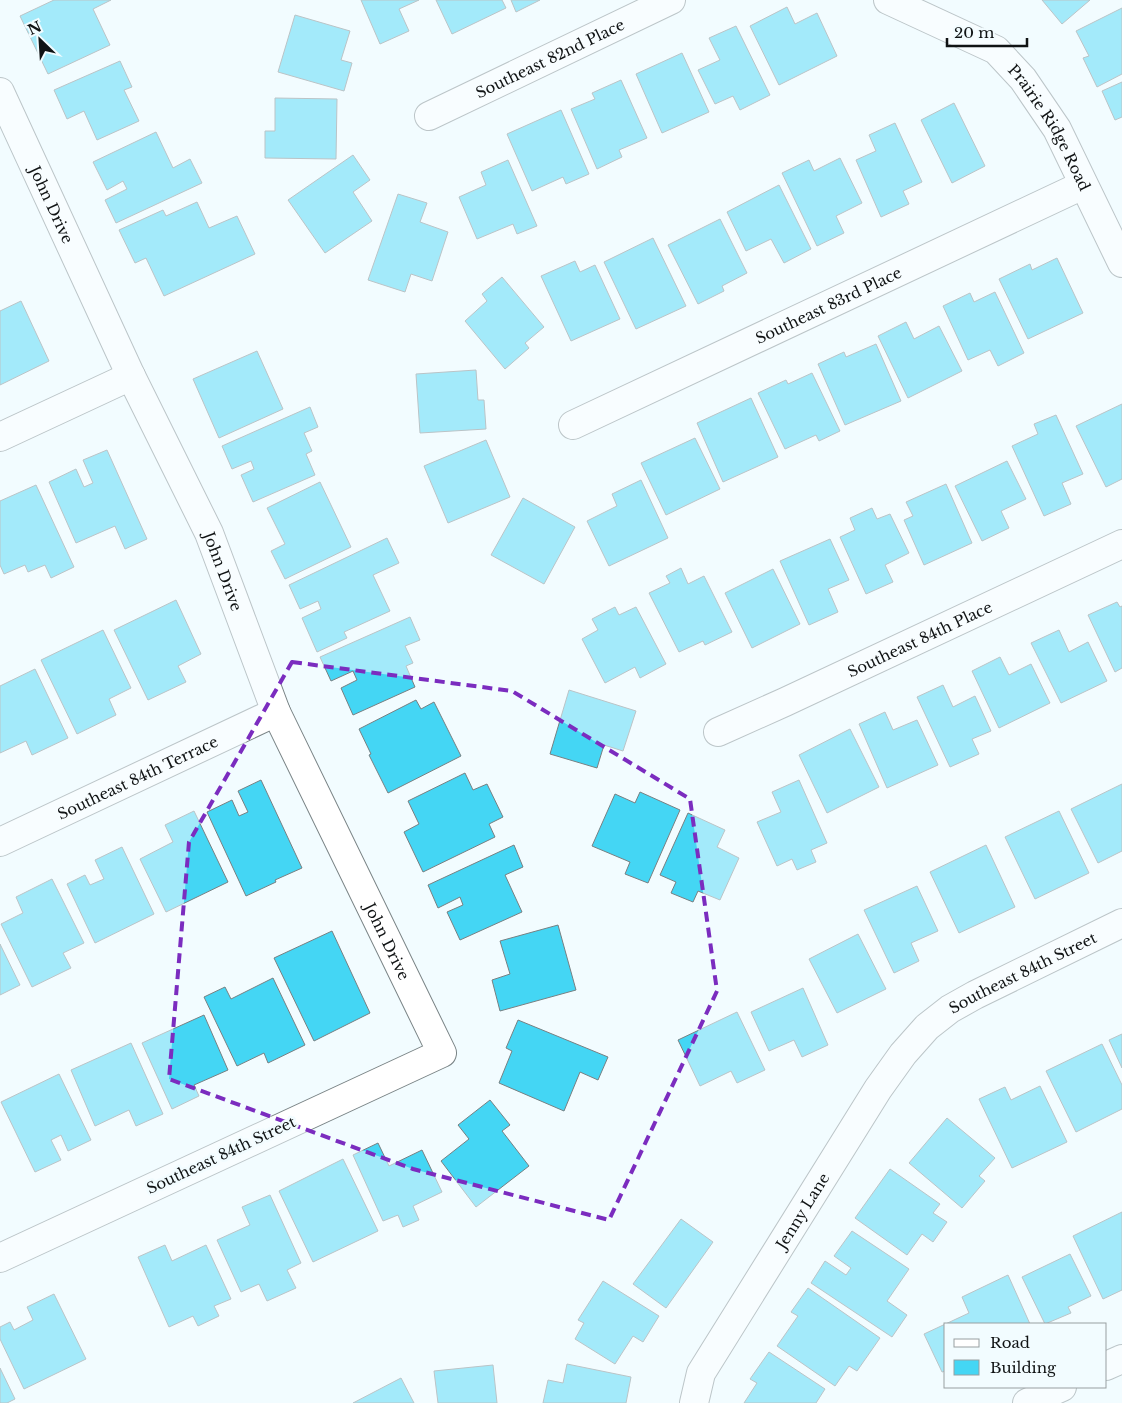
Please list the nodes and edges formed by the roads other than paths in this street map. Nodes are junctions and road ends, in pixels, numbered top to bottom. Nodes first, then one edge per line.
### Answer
1 (671, 0) edge
2 (888, 0) edge
3 (0, 92) edge
4 (429, 116) dead end
5 (1083, 185) junction
6 (1122, 263) edge
7 (131, 376) junction
8 (573, 424) dead end
9 (0, 437) edge
10 (1122, 544) edge
11 (276, 712) junction
12 (718, 732) dead end
13 (0, 842) edge
14 (1122, 923) edge
15 (927, 1026) joint
16 (442, 1053) joint
17 (0, 1258) edge
18 (1122, 1359) edge
19 (1107, 1366) edge
20 (1060, 1388) edge
21 (694, 1403) edge
22 (1027, 1403) edge

1 - 4 street, Southeast 82nd Place
2 - 5 street, Prairie Ridge Road
3 - 7 street, John Drive
5 - 6 street, Prairie Ridge Road
5 - 8 street, Southeast 83rd Place
7 - 9 street
7 - 11 street, John Drive
10 - 12 street, Southeast 84th Place
11 - 13 street, Southeast 84th Terrace
11 - 16 street, John Drive
14 - 15 street, Southeast 84th Street
15 - 21 street, Jenny Lane
16 - 17 street, Southeast 84th Street
18 - 19 street
20 - 22 street

